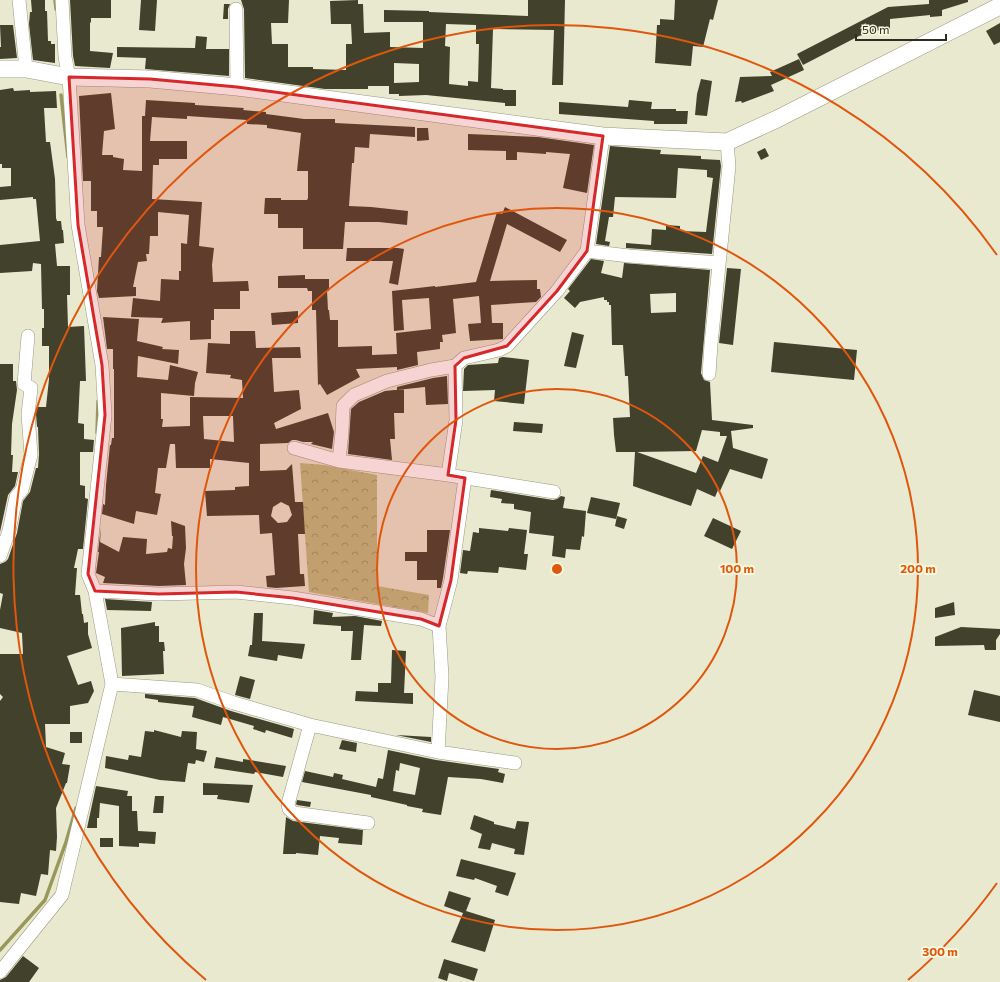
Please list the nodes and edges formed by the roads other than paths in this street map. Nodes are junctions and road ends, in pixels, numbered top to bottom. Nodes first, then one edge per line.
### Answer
1 (19, 0) edge
2 (62, 0) edge
3 (997, 7) edge
4 (236, 9) dead end
5 (0, 69) edge
6 (26, 69) junction
7 (69, 77) junction
8 (237, 87) junction
9 (604, 136) junction
10 (726, 142) junction
11 (587, 251) junction
12 (719, 263) junction
13 (28, 336) dead end
14 (455, 366) junction
15 (710, 374) dead end
16 (294, 448) dead end
17 (338, 461) junction
18 (448, 475) junction
19 (465, 478) junction
20 (554, 492) dead end
21 (0, 556) edge
22 (94, 591) junction
23 (439, 626) junction
24 (112, 684) junction
25 (310, 725) junction
26 (438, 752) junction
27 (515, 763) dead end
28 (368, 823) dead end
29 (0, 972) edge

1 - 6 street
2 - 7 street
3 - 10 main road
4 - 8 street
5 - 6 main road
6 - 7 main road
7 - 8 main road
7 - 22 street
8 - 9 main road
9 - 10 main road
9 - 11 street
10 - 12 street
11 - 12 street
11 - 14 street
12 - 15 street
13 - 21 street
14 - 17 street
14 - 18 street
16 - 17 street
17 - 18 street
18 - 19 street
19 - 20 street
19 - 23 street
22 - 23 street
22 - 24 street
23 - 26 street
24 - 25 street
24 - 29 street
25 - 26 street
25 - 28 street
26 - 27 street

